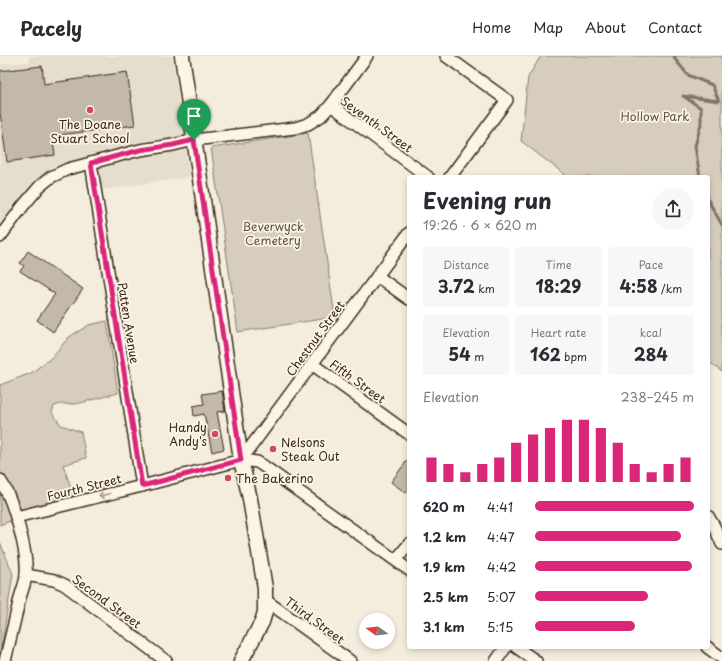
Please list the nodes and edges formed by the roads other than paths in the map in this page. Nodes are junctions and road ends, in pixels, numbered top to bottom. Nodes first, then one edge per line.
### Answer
1 (182, 56) edge
2 (367, 56) edge
3 (446, 56) edge
4 (331, 106) junction
5 (194, 140) junction
6 (91, 163) junction
7 (425, 175) edge
8 (451, 175) edge
9 (407, 236) edge
10 (0, 237) edge
11 (377, 276) junction
12 (407, 298) edge
13 (312, 364) junction
14 (407, 433) edge
15 (241, 460) junction
16 (0, 480) edge
17 (142, 486) junction
18 (16, 517) junction
19 (710, 519) edge
20 (722, 544) edge
21 (407, 546) edge
22 (396, 560) junction
23 (407, 568) edge
24 (26, 575) junction
25 (266, 600) junction
26 (505, 649) edge
27 (519, 649) edge
28 (710, 649) edge
29 (722, 658) edge
30 (5, 661) edge
31 (166, 661) edge
32 (241, 661) edge
33 (350, 661) edge
34 (496, 661) edge
35 (536, 661) edge

1 - 5 street
2 - 4 street
3 - 8 street
4 - 5 street, Seventh Street
4 - 7 street, Seventh Street
5 - 6 street, Seventh Street
5 - 15 street
6 - 10 street, Seventh Street
6 - 17 street, Patten Avenue
9 - 11 street, Chestnut Street
11 - 12 street
11 - 13 street, Chestnut Street
13 - 14 street, Fifth Street
13 - 15 street, Chestnut Street
15 - 17 street, Fourth Street
15 - 22 street, Fourth Street
15 - 25 street
16 - 18 street
17 -> 18 street, Fourth Street
18 - 24 street
19 - 20 street
21 - 22 street
22 - 23 street, Fourth Street
24 - 30 street
24 - 31 street, Second Street
25 - 32 street
25 - 33 street, Third Street
26 - 34 street
27 - 35 street
28 - 29 street

